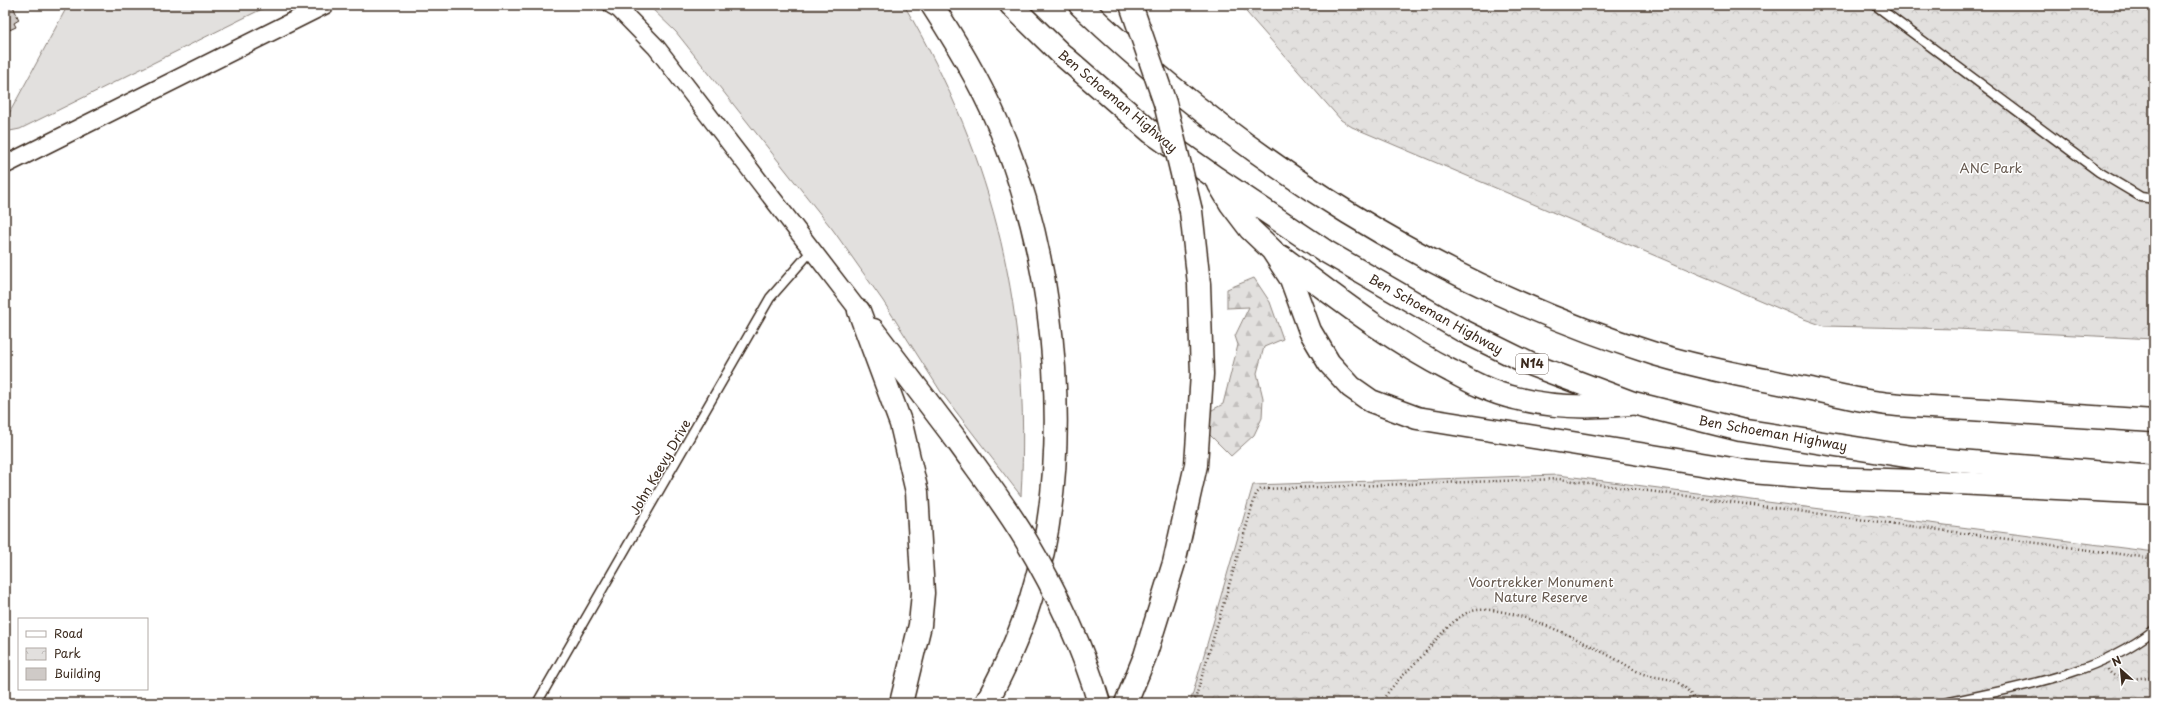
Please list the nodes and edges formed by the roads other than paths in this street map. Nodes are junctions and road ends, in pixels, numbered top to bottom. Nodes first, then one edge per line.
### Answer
1 (325, 5) edge
2 (612, 5) edge
3 (932, 5) edge
4 (1011, 5) edge
5 (1080, 5) edge
6 (1131, 5) edge
7 (1875, 5) edge
8 (5, 165) edge
9 (1216, 178) junction
10 (2154, 199) edge
11 (813, 250) junction
12 (1272, 250) junction
13 (860, 311) junction
14 (1633, 403) junction
15 (2154, 421) edge
16 (2154, 477) edge
17 (2154, 493) edge
18 (2154, 630) edge
19 (536, 703) edge
20 (901, 703) edge
21 (986, 703) edge
22 (1098, 703) edge
23 (1126, 703) edge
24 (1945, 703) edge

1 - 8 street
2 - 11 street
3 - 21 main road
4 - 9 main road, Ben Schoeman Highway / N14
5 - 15 main road
6 - 23 main road, bridge
7 - 10 lane
9 - 12 main road
9 - 14 main road, Ben Schoeman Highway / N14
11 - 13 street
11 - 19 lane, John Keevy Drive
12 - 14 main road
12 - 17 main road
13 - 20 main road
13 - 22 main road, bridge
14 - 16 main road, Ben Schoeman Highway / N14
18 - 24 lane

